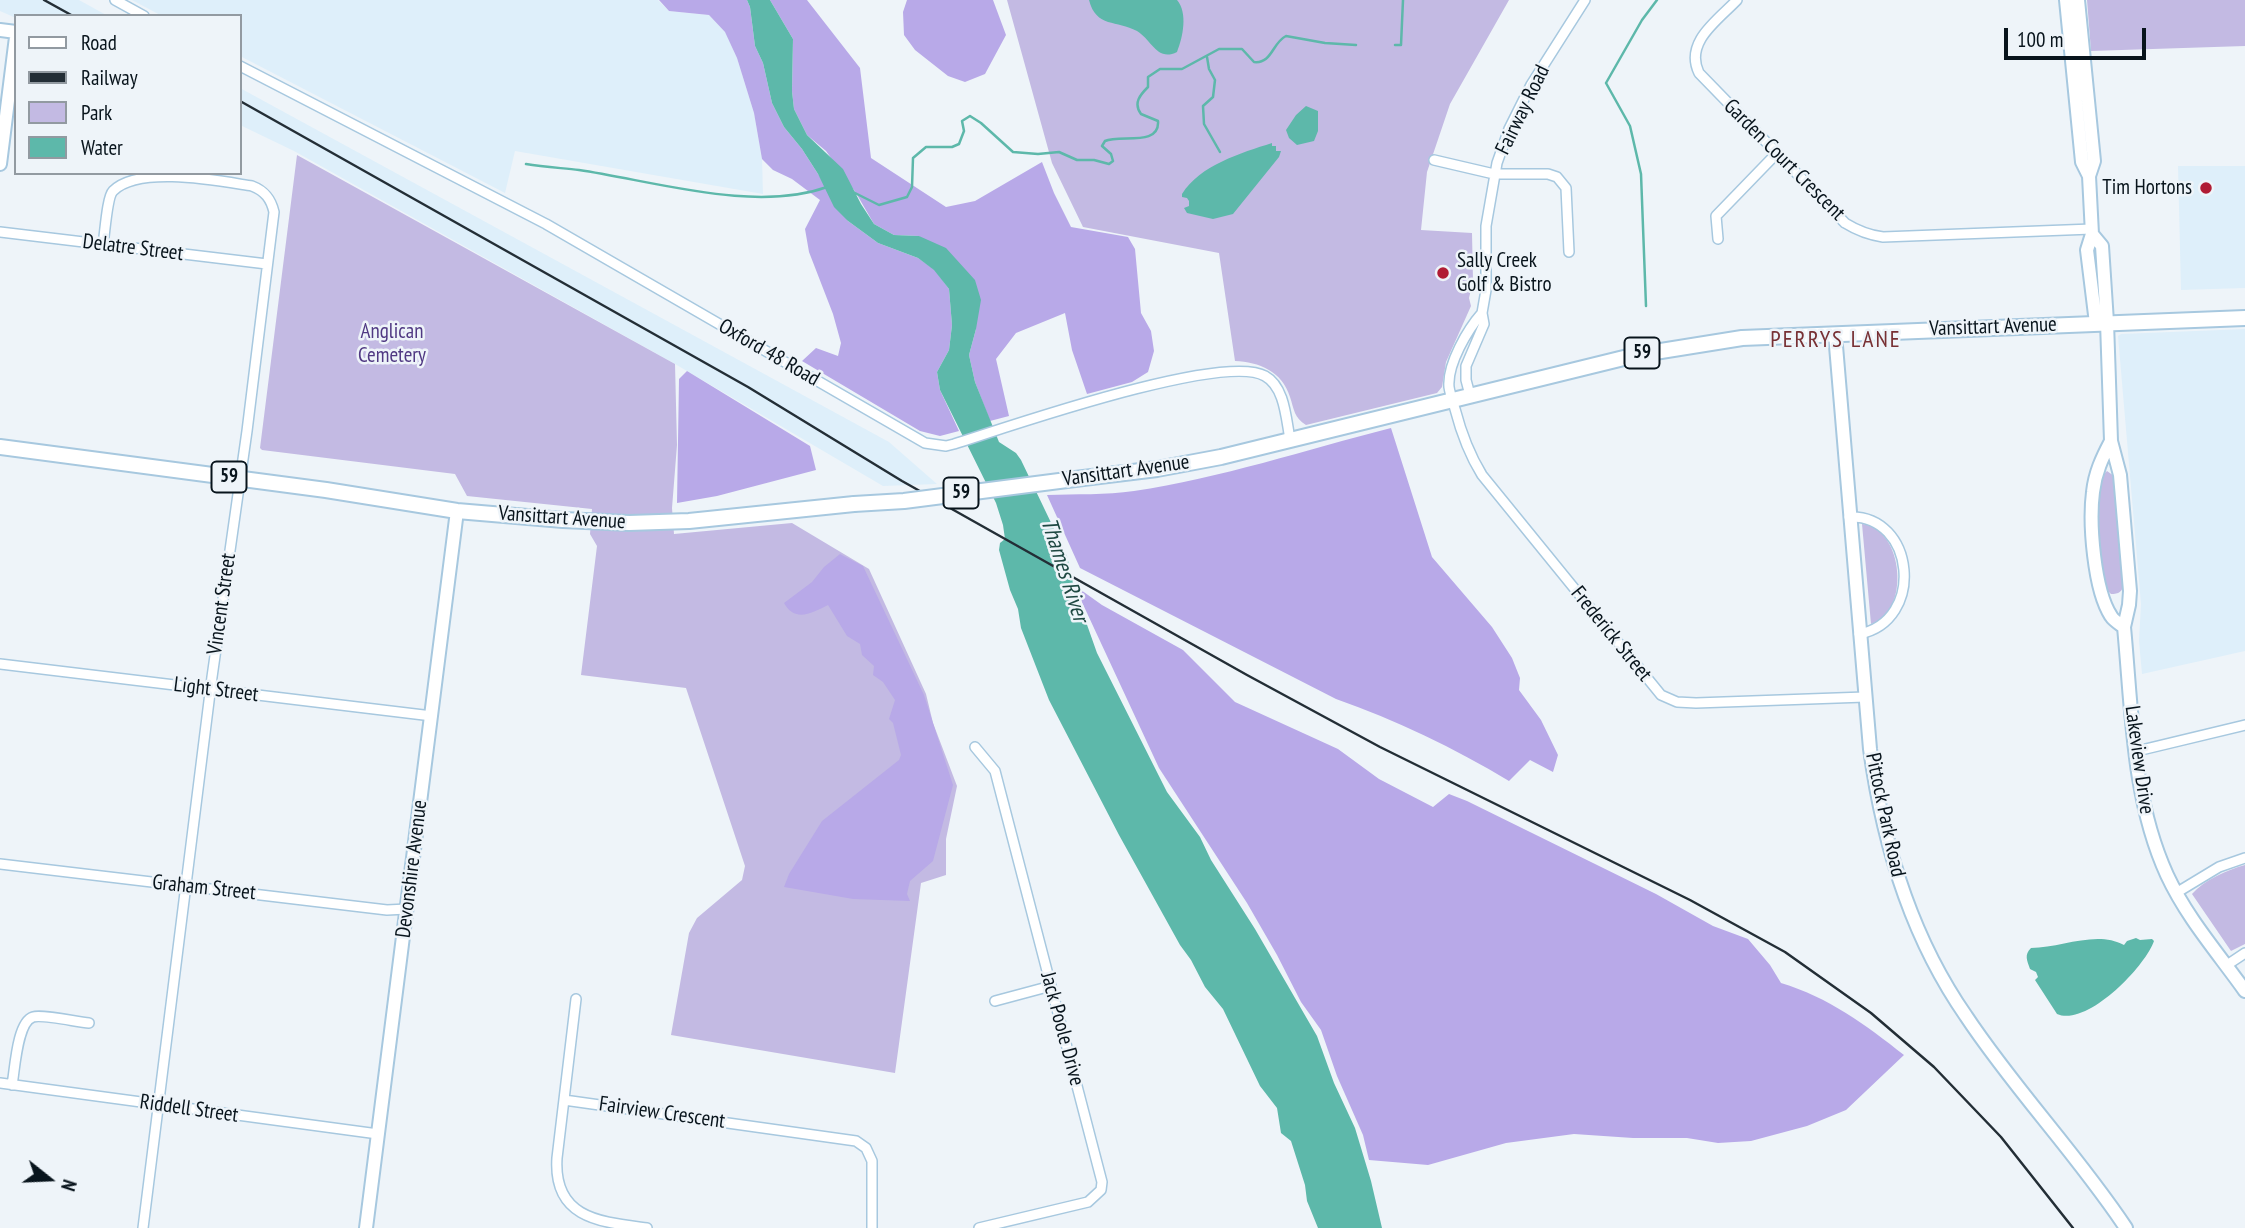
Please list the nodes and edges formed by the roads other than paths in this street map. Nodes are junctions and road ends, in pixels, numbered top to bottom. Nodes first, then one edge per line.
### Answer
1 (116, 0) edge
2 (1585, 0) edge
3 (1737, 0) edge
4 (2066, 0) edge
5 (2077, 0) edge
6 (141, 14) edge
7 (14, 51) edge
8 (242, 67) edge
9 (1777, 153) junction
10 (1434, 160) dead end
11 (0, 164) edge
12 (1494, 174) junction
13 (2089, 176) junction
14 (0, 232) edge
15 (2092, 232) junction
16 (1718, 239) dead end
17 (103, 244) junction
18 (1569, 252) dead end
19 (267, 264) junction
20 (1482, 313) junction
21 (2245, 318) edge
22 (2101, 323) junction
23 (1835, 334) junction
24 (1470, 395) junction
25 (1452, 399) junction
26 (1290, 439) junction
27 (2110, 441) junction
28 (0, 447) edge
29 (240, 479) junction
30 (457, 511) junction
31 (1849, 517) junction
32 (2124, 627) junction
33 (1859, 634) junction
34 (0, 664) edge
35 (211, 690) junction
36 (1866, 697) junction
37 (432, 716) junction
38 (2245, 725) edge
39 (975, 747) dead end
40 (2137, 751) junction
41 (2245, 858) edge
42 (0, 864) edge
43 (187, 887) junction
44 (2176, 893) junction
45 (407, 909) junction
46 (2245, 953) edge
47 (2227, 965) junction
48 (1051, 986) junction
49 (2245, 991) edge
50 (576, 999) dead end
51 (995, 1001) dead end
52 (89, 1023) dead end
53 (0, 1083) edge
54 (12, 1085) junction
55 (564, 1100) junction
56 (159, 1105) junction
57 (377, 1134) junction
58 (143, 1228) edge
59 (366, 1228) edge
60 (648, 1228) edge
61 (872, 1228) edge
62 (979, 1228) edge
63 (2126, 1228) edge

1 - 6 street
2 - 12 street, Fairway Road
3 - 9 street, Garden Court Crescent
4 - 13 main road, Lakeview Drive
5 - 13 main road, Lakeview Drive
7 - 11 main road
8 - 26 street, Oxford 48 Road
9 - 15 street, Garden Court Crescent
9 - 16 street
10 - 12 street
12 - 18 street
12 - 20 street, Fairway Road
13 - 15 main road, Lakeview Drive
14 - 17 street, Delatre Street
15 - 22 main road, Lakeview Drive
17 - 19 street, Delatre Street
17 - 19 street, Vincent Street
19 - 29 street, Vincent Street
20 - 24 street, Fairway Road
20 - 25 street, Fairway Road
21 - 22 main road, Vansittart Avenue / 59
22 - 23 main road, Vansittart Avenue / 59
22 - 27 main road, Lakeview Drive
23 - 24 main road, Vansittart Avenue / 59
23 - 31 main road, Pittock Park Road
24 - 25 main road, Vansittart Avenue / 59
25 - 26 main road, Vansittart Avenue / 59
25 - 36 street, Frederick Street
26 - 30 main road, Vansittart Avenue / 59, bridge
27 - 32 main road, Lakeview Drive
27 - 32 main road, Lakeview Drive
28 - 29 main road, Vansittart Avenue / 59
29 - 30 main road, Vansittart Avenue / 59
29 - 35 street, Vincent Street
30 - 37 main road, Devonshire Avenue
31 - 33 main road, Pittock Park Road
31 - 33 street
32 - 40 main road, Lakeview Drive
33 - 36 main road, Pittock Park Road
34 - 35 street, Light Street
35 - 37 street, Light Street
35 - 43 street, Vincent Street
36 - 63 main road, Pittock Park Road
37 - 45 main road, Devonshire Avenue
38 - 40 street
39 - 48 street, Jack Poole Drive
40 - 44 main road, Lakeview Drive
41 - 44 street
42 - 43 street, Graham Street
43 - 45 street, Graham Street
43 - 56 street, Vincent Street
44 - 47 main road, Lakeview Drive
45 - 57 main road, Devonshire Avenue
46 - 47 street
47 - 49 main road, Lakeview Drive
48 - 51 street
48 - 62 street, Jack Poole Drive
50 - 55 street
52 - 54 street
53 - 54 street, Riddell Street
54 - 56 street, Riddell Street
55 - 60 street
55 - 61 street, Fairview Crescent
56 - 57 street, Riddell Street
56 - 58 street, Vincent Street
57 - 59 main road, Devonshire Avenue

